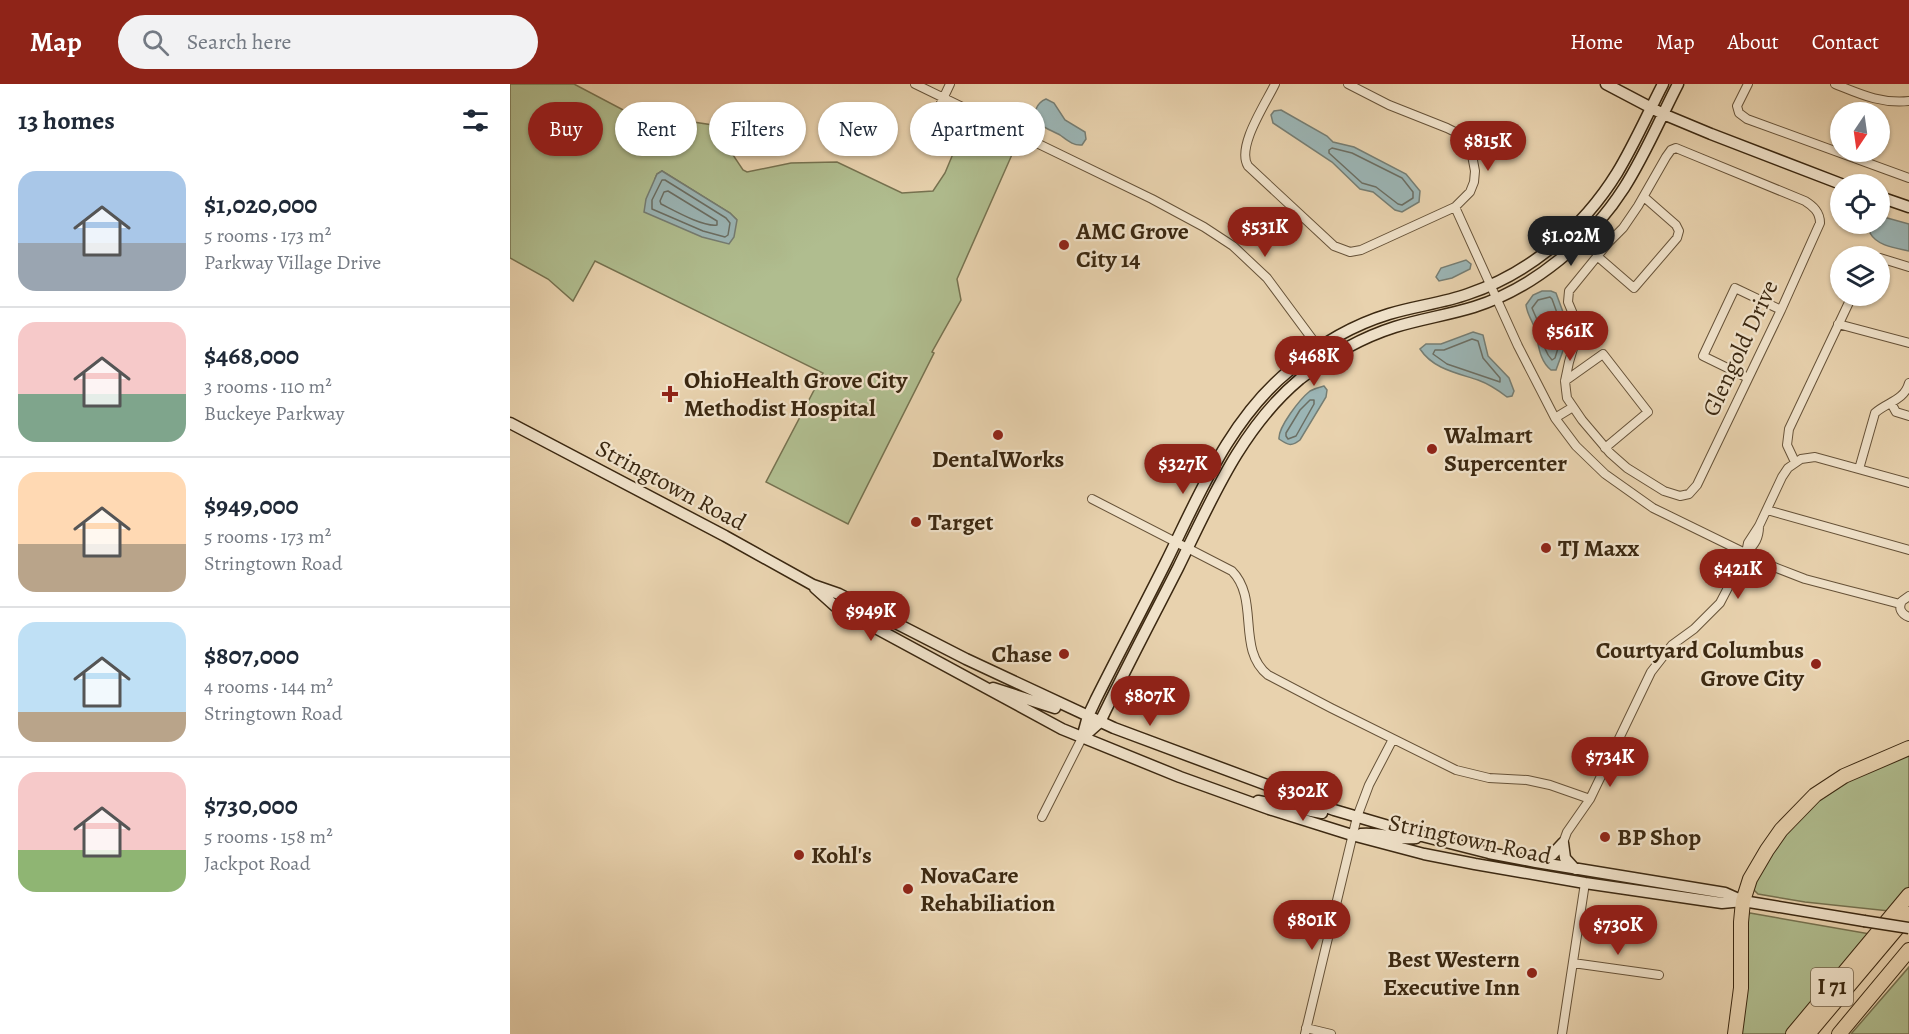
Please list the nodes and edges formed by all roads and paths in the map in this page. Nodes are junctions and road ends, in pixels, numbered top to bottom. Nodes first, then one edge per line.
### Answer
1 (915, 84) edge
2 (950, 84) edge
3 (1275, 84) edge
4 (1348, 84) edge
5 (1606, 84) edge
6 (1663, 84) edge
7 (1678, 84) edge
8 (1748, 84) edge
9 (1835, 84) edge
10 (944, 98) junction
11 (1909, 101) edge
12 (942, 102) edge
13 (1651, 107) junction
14 (1663, 114) junction
15 (1909, 178) edge
16 (1830, 180) edge
17 (1644, 197) junction
18 (1890, 201) edge
19 (1455, 207) junction
20 (1909, 207) edge
21 (1582, 219) junction
22 (1592, 229) junction
23 (1608, 243) junction
24 (1597, 256) junction
25 (1890, 261) edge
26 (1909, 267) edge
27 (1491, 284) junction
28 (1496, 298) junction
29 (1847, 306) edge
30 (1780, 310) junction
31 (1838, 324) junction
32 (1909, 343) edge
33 (1319, 348) junction
34 (1328, 359) junction
35 (1748, 378) junction
36 (1565, 381) junction
37 (1909, 383) edge
38 (1891, 403) junction
39 (1573, 407) junction
40 (1909, 416) edge
41 (1555, 418) junction
42 (510, 423) edge
43 (1605, 448) junction
44 (1795, 462) junction
45 (1859, 469) junction
46 (1909, 483) edge
47 (1092, 499) dead end
48 (1767, 510) junction
49 (1175, 542) junction
50 (1187, 549) junction
51 (1909, 550) edge
52 (1746, 553) junction
53 (813, 585) junction
54 (1909, 596) edge
55 (1900, 604) junction
56 (1909, 617) edge
57 (981, 686) junction
58 (1087, 719) junction
59 (1100, 722) junction
60 (1082, 738) junction
61 (1393, 739) junction
62 (1909, 748) edge
63 (1590, 800) junction
64 (1245, 801) junction
65 (1042, 817) dead end
66 (1357, 817) junction
67 (1352, 835) junction
68 (1426, 837) junction
69 (1563, 843) junction
70 (1536, 862) junction
71 (1575, 869) junction
72 (1585, 883) junction
73 (1674, 885) junction
74 (1909, 895) edge
75 (1743, 901) junction
76 (1909, 914) edge
77 (1909, 928) edge
78 (1909, 950) edge
79 (1573, 963) junction
80 (1659, 975) dead end
81 (1306, 1031) edge
82 (1331, 1034) edge
83 (1562, 1034) edge
84 (1735, 1034) edge
85 (1793, 1034) edge
86 (1808, 1034) edge
87 (1839, 1034) edge

1 - 10 street
2 - 10 street
3 - 19 street
4 - 19 street
5 - 13 main road
6 - 13 main road
7 - 14 main road
8 - 15 street
9 - 11 street
10 - 12 street
10 - 33 street
13 - 14 main road
13 - 21 main road
14 - 16 main road
14 - 22 main road
17 - 23 street
17 - 24 street
17 - 30 street, Glengold Drive
18 - 20 main road
19 - 27 street
21 - 22 street
21 - 27 main road
22 - 23 street
22 - 28 main road
23 - 24 street
24 - 36 street
25 - 26 street
27 - 28 street
27 - 33 main road
28 - 34 main road
28 - 41 street
29 - 31 street
30 - 35 street, Glengold Drive
30 - 35 street
31 - 32 street
31 - 44 street
33 - 34 street
33 - 49 main road
34 - 50 main road
35 - 43 street, Glengold Drive
36 - 39 street
36 - 43 street
37 - 38 street
38 - 40 street
38 - 45 street
39 - 41 street
39 - 43 street
41 - 52 street
42 - 53 main road, Stringtown Road
44 - 45 street
44 - 48 street
45 - 46 street
47 - 49 street
48 - 51 street
48 - 52 street
49 - 50 street
49 - 58 main road
50 - 59 main road
50 - 61 street
52 - 55 street
52 - 63 street
53 - 57 main road, Stringtown Road
53 - 58 main road, Stringtown Road
54 - 55 street
55 - 56 street
57 - 58 main road
57 - 60 main road, Stringtown Road
58 - 59 main road, Stringtown Road
58 - 60 main road
59 - 60 main road
59 - 66 main road, Stringtown Road
60 - 64 main road, Stringtown Road
60 - 65 street
61 - 63 street
61 - 66 street
62 - 75 highway
63 - 69 street
64 - 66 main road
64 - 67 main road, Stringtown Road
66 - 67 street
66 - 68 main road, Stringtown Road
67 - 68 main road
67 - 72 main road, Stringtown Road
67 - 81 street
68 - 70 main road, Stringtown Road
69 - 70 main road
69 - 71 main road
70 - 71 main road, Stringtown Road
71 - 73 main road, Stringtown Road
72 - 73 main road
72 - 75 main road, Stringtown Road
72 - 79 street
73 - 75 main road, Stringtown Road
74 - 85 highway, I 71
75 - 77 main road, Stringtown Road, bridge
75 - 84 highway
76 - 86 highway, I 71
78 - 87 highway, I 71
79 - 80 street
79 - 83 street
81 - 82 street

